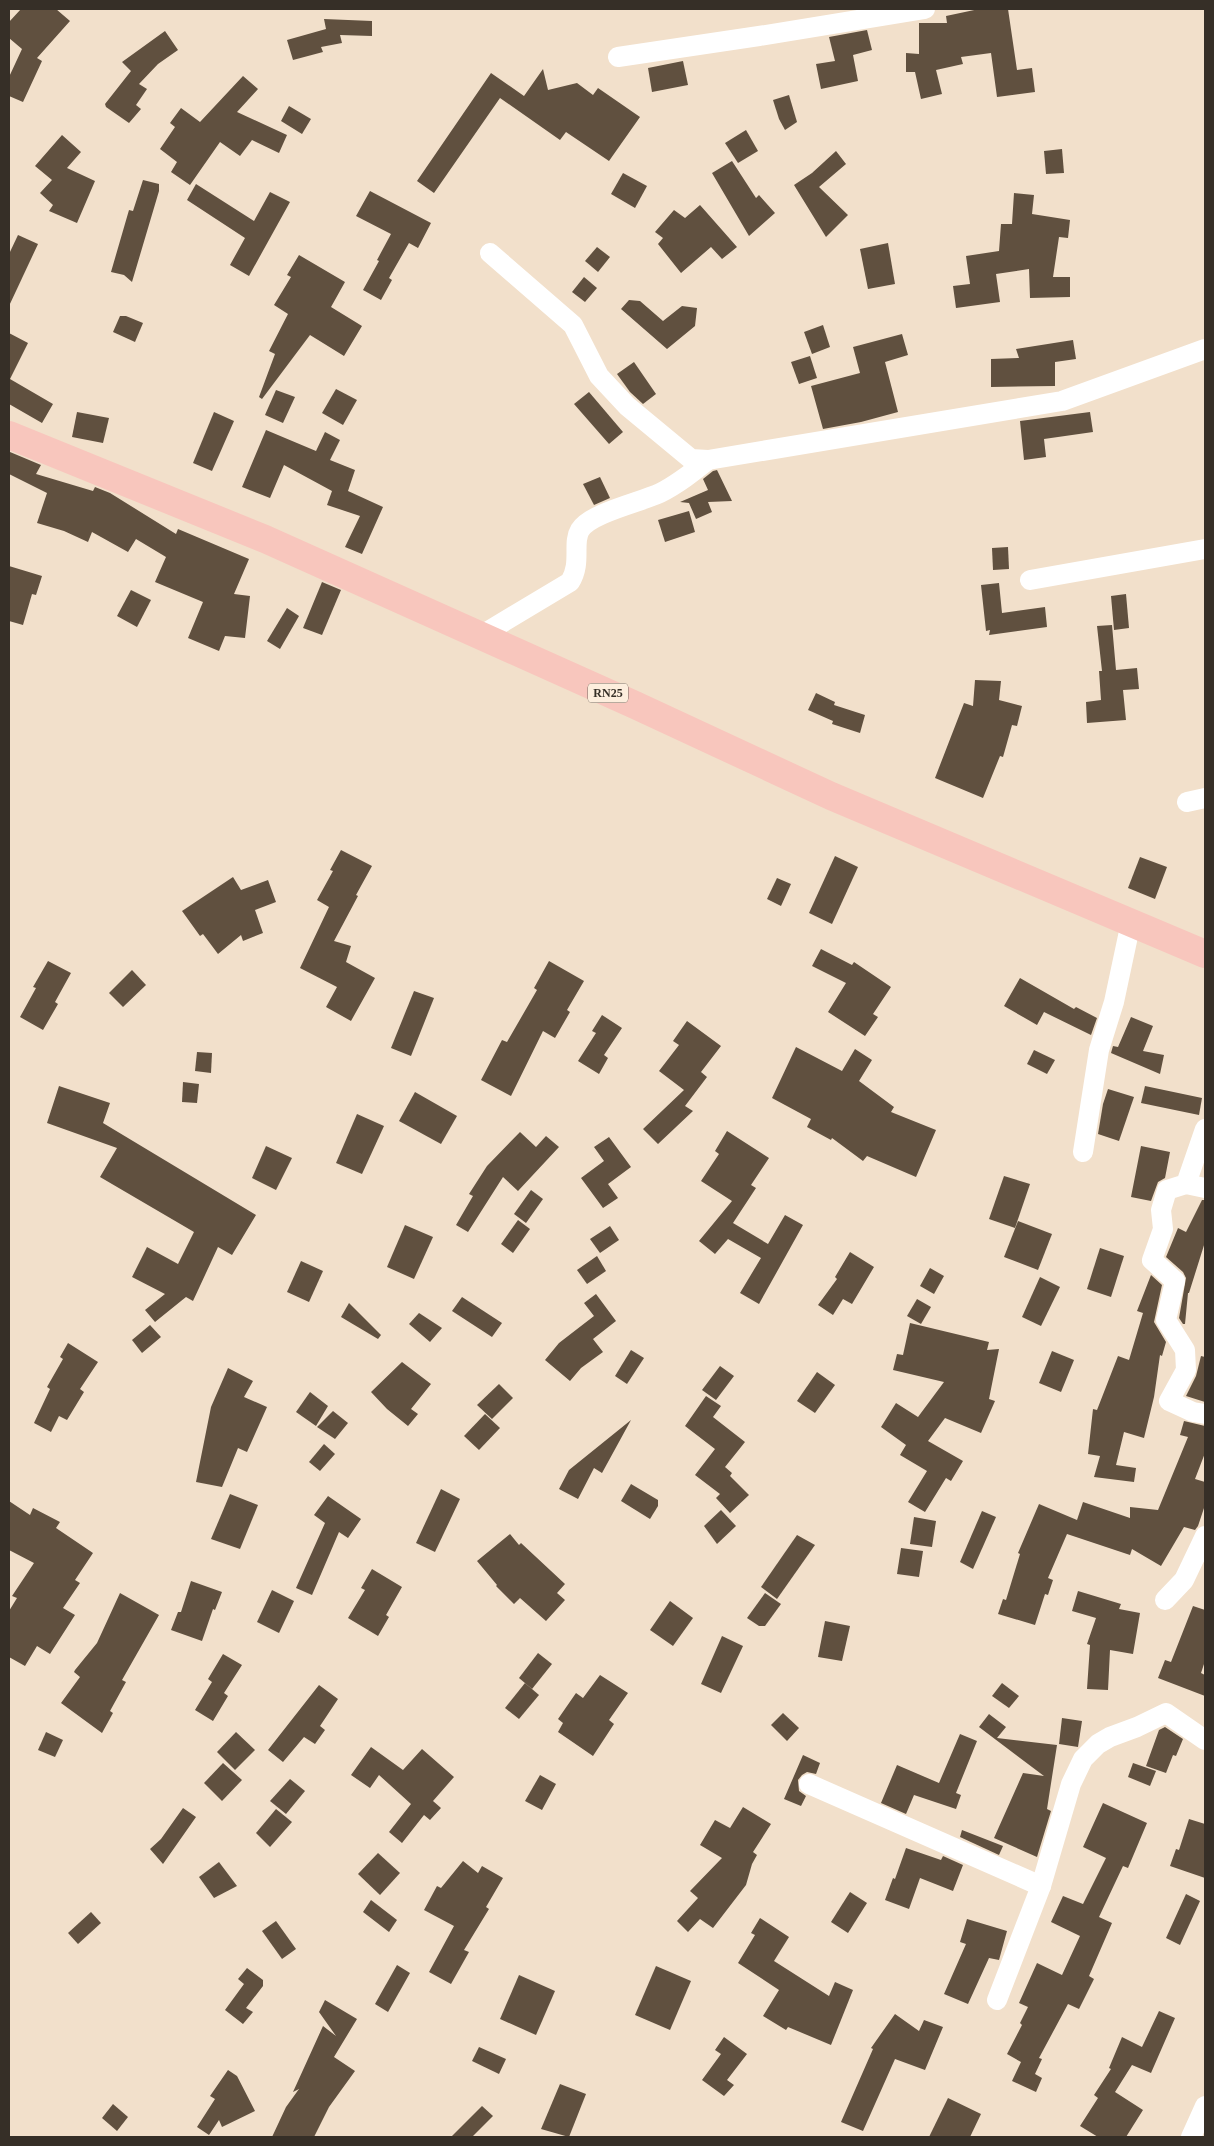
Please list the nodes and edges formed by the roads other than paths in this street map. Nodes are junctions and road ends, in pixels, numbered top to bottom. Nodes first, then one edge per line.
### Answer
1 (925, 9) edge
2 (844, 15) edge
3 (618, 57) dead end
4 (490, 253) dead end
5 (1205, 350) edge
6 (9, 435) edge
7 (708, 460) junction
8 (1205, 549) edge
9 (1030, 580) dead end
10 (480, 636) junction
11 (1131, 922) junction
12 (1205, 954) edge
13 (1205, 1129) edge
14 (1083, 1152) dead end
15 (1196, 1186) edge
16 (1205, 1414) edge
17 (1205, 1536) edge
18 (1165, 1600) dead end
19 (1205, 1740) edge
20 (809, 1784) dead end
21 (1041, 1886) junction
22 (998, 2000) dead end
23 (1205, 2106) edge
24 (1191, 2137) edge

1 - 2 street
2 - 3 street
4 - 7 street
5 - 7 street
6 - 10 main road, RN25
7 - 10 street
8 - 9 street
10 - 11 main road, RN25
11 - 12 main road, RN25
11 - 14 street
13 - 15 street
15 - 16 street
17 - 18 street
19 - 21 street
20 - 21 street
21 - 22 street
23 - 24 street

